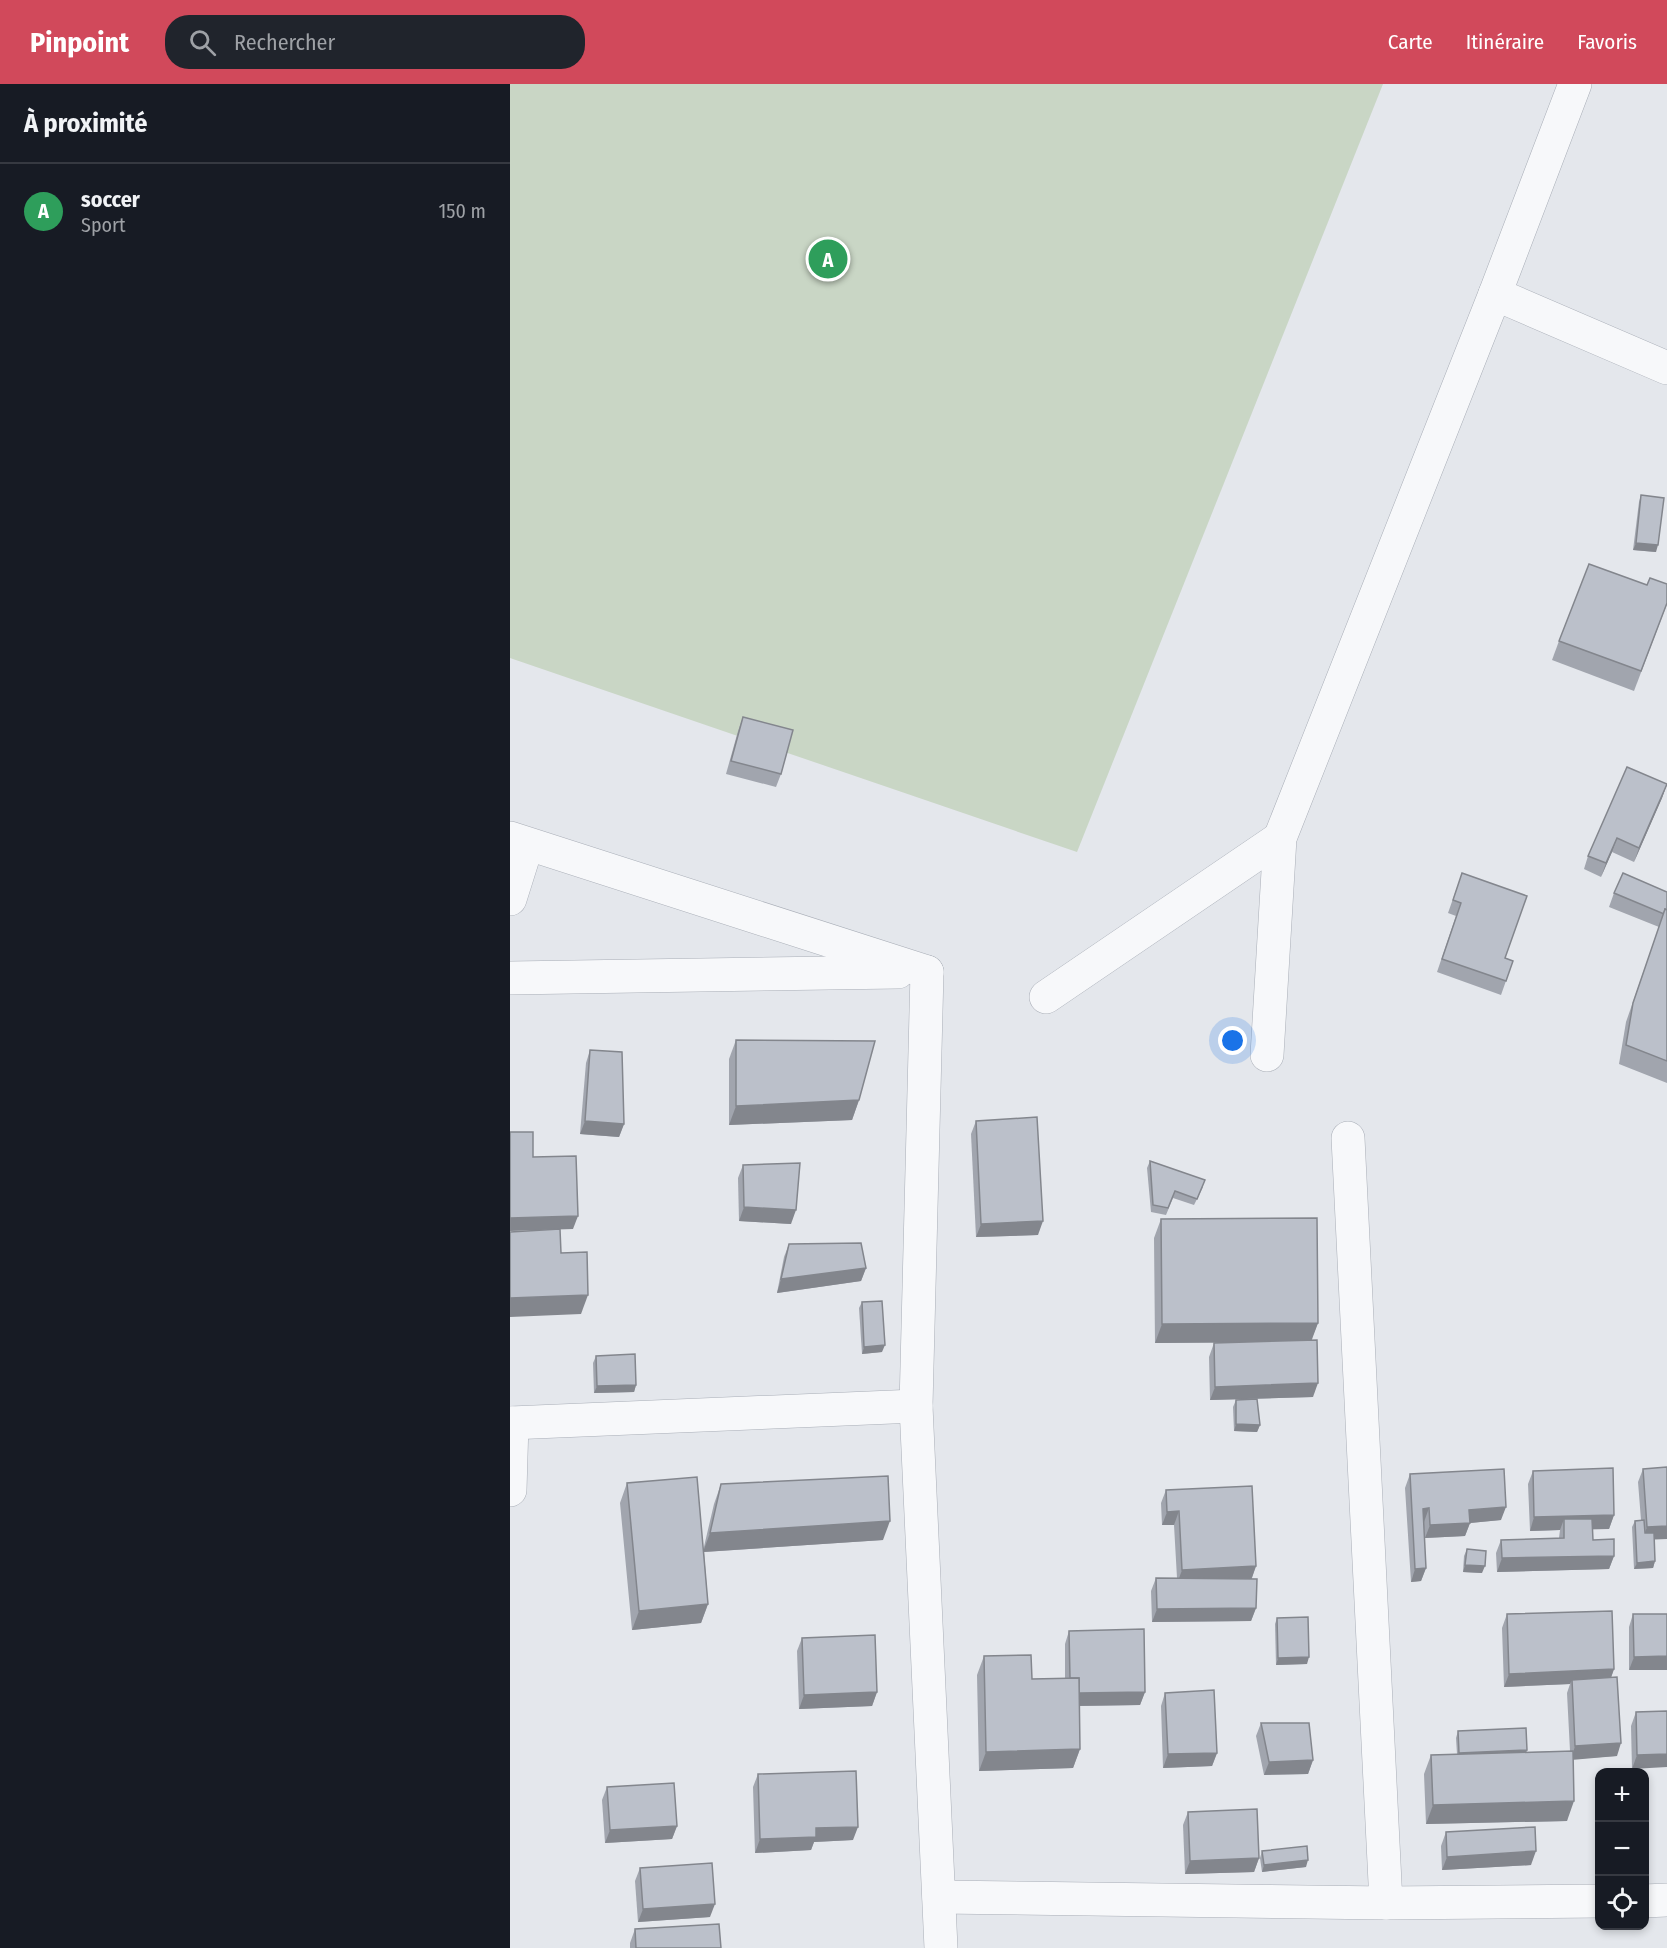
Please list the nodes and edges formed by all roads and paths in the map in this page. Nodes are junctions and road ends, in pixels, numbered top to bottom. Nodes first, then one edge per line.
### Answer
1 (1575, 84) edge
2 (1495, 294) junction
3 (1667, 368) edge
4 (1280, 838) junction
5 (519, 842) edge
6 (510, 899) edge
7 (927, 972) junction
8 (510, 978) edge
9 (1046, 997) dead end
10 (1267, 1055) dead end
11 (1348, 1138) dead end
12 (916, 1406) junction
13 (511, 1424) edge
14 (510, 1490) edge
15 (939, 1897) junction
16 (1649, 1900) edge
17 (1667, 1900) edge
18 (1595, 1901) edge
19 (1386, 1903) junction
20 (941, 1948) edge

1 - 2 street
2 - 3 street
2 - 4 street
4 - 9 street
4 - 10 street
5 - 6 street
5 - 7 street
7 - 8 street
7 - 12 street
11 - 19 street
12 - 13 street
12 - 15 street
13 - 14 street
15 - 19 street
15 - 20 street
16 - 17 street
18 - 19 street

